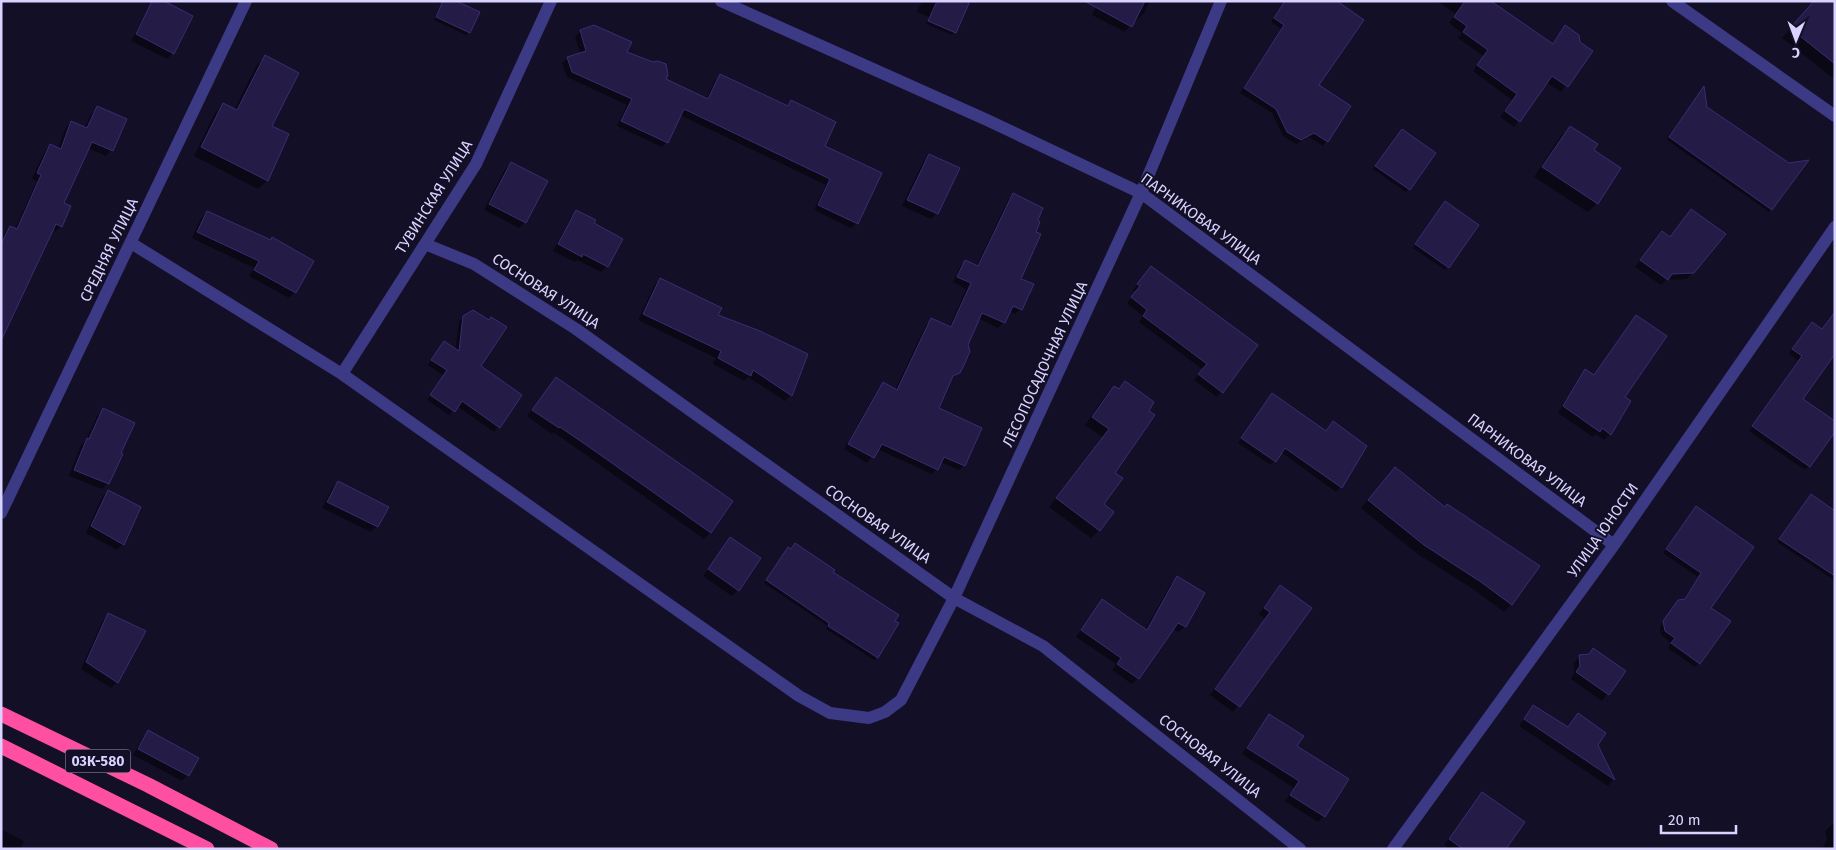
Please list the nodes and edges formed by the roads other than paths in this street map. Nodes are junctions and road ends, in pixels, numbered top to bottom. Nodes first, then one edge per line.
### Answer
1 (246, 1) edge
2 (551, 1) edge
3 (721, 1) edge
4 (1221, 1) edge
5 (1672, 1) edge
6 (1835, 116) edge
7 (1141, 193) junction
8 (1835, 227) edge
9 (131, 243) junction
10 (425, 244) junction
11 (342, 374) junction
12 (1, 513) edge
13 (1614, 545) junction
14 (954, 598) junction
15 (1, 714) edge
16 (1, 746) edge
17 (207, 849) edge
18 (271, 849) edge
19 (1300, 849) edge
20 (1393, 849) edge

1 - 9 street, СРЕДНЯЯ УЛИЦА
2 - 10 street, ТУВИНСКАЯ УЛИЦА
3 - 7 street, ПАРНИКОВАЯ УЛИЦА
4 - 7 street, ЛЕСОПОСАДОЧНАЯ УЛИЦА
5 - 6 street
7 - 13 street, ПАРНИКОВАЯ УЛИЦА
7 - 14 street, ЛЕСОПОСАДОЧНАЯ УЛИЦА
8 - 13 street, УЛИЦА ЮНОСТИ
9 - 11 street
9 - 12 street, СРЕДНЯЯ УЛИЦА
10 - 11 street, ТУВИНСКАЯ УЛИЦА
10 - 14 street, СОСНОВАЯ УЛИЦА
11 - 14 street, ЛЕСОПОСАДОЧНАЯ УЛИЦА
13 - 20 street, УЛИЦА ЮНОСТИ
14 - 19 street, СОСНОВАЯ УЛИЦА
15 - 18 highway, 03К-580
16 - 17 highway, 03К-580

